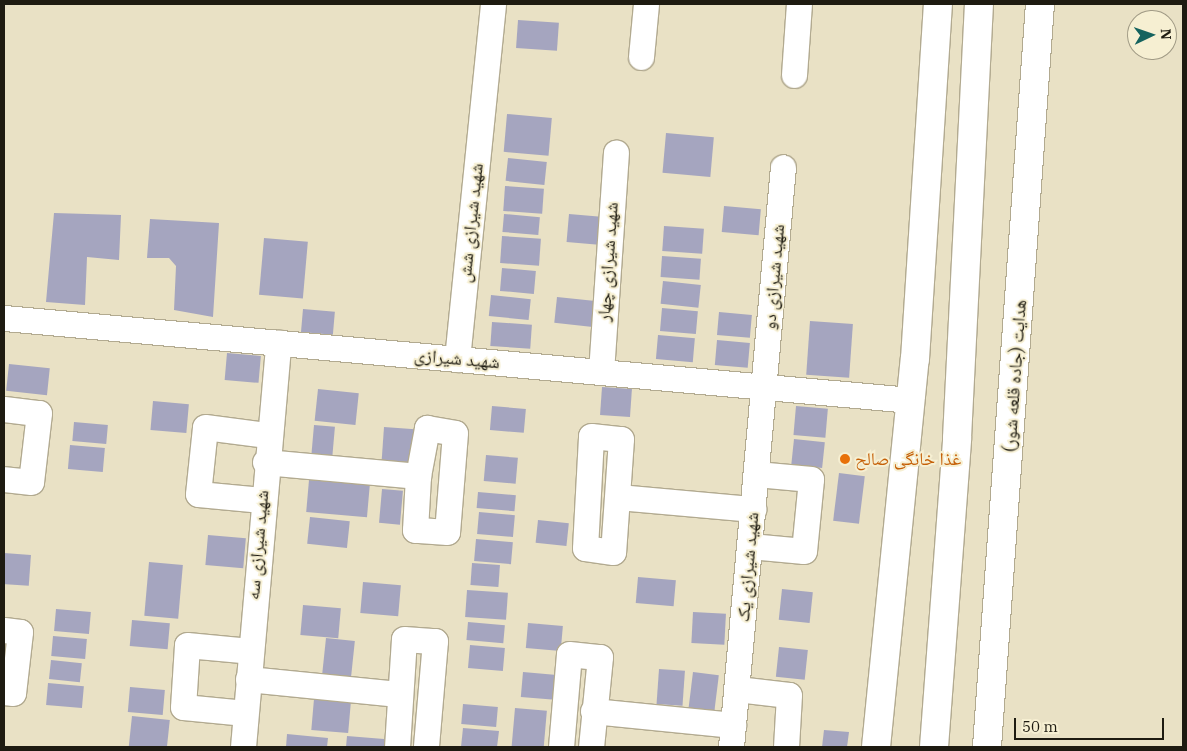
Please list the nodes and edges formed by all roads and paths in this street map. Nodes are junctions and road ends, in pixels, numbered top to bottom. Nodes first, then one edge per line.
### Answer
1 (493, 4) edge
2 (646, 4) edge
3 (799, 4) edge
4 (938, 4) edge
5 (979, 4) edge
6 (1040, 4) edge
7 (641, 57) dead end
8 (794, 74) dead end
9 (616, 153) dead end
10 (783, 167) dead end
11 (4, 318) edge
12 (278, 343) junction
13 (457, 359) junction
14 (601, 372) junction
15 (765, 386) junction
16 (911, 400) junction
17 (4, 409) edge
18 (267, 435) junction
19 (265, 462) junction
20 (756, 474) junction
21 (418, 476) dead end
22 (4, 479) edge
23 (618, 497) dead end
24 (262, 500) junction
25 (753, 509) junction
26 (750, 546) junction
27 (4, 630) edge
28 (250, 651) junction
29 (248, 680) junction
30 (737, 689) junction
31 (4, 692) edge
32 (398, 694) junction
33 (593, 711) junction
34 (245, 714) junction
35 (732, 736) edge
36 (243, 747) edge
37 (397, 747) edge
38 (426, 747) edge
39 (561, 747) edge
40 (590, 747) edge
41 (786, 747) edge
42 (876, 747) edge
43 (934, 747) edge
44 (986, 747) edge

1 - 13 street, شهید شیرازی شش
2 - 7 street
3 - 8 street
4 - 16 main road
5 - 43 main road
6 - 44 main road, هدایت (جاده قلعه شور)
9 - 14 street, شهید شیرازی چهار
10 - 15 street, شهید شیرازی دو
11 - 12 street, شهید شیرازی
12 - 13 street, شهید شیرازی
12 - 18 street, شهید شیرازی سه
13 - 14 street, شهید شیرازی
14 - 15 street, شهید شیرازی
15 - 16 street, شهید شیرازی
15 - 20 street, شهید شیرازی یک
16 - 42 main road
17 - 22 street
18 - 19 street, شهید شیرازی سه
18 - 24 street
19 - 21 street
19 - 24 street, شهید شیرازی سه
20 - 25 street, شهید شیرازی یک
20 - 26 street
23 - 25 street
24 - 28 street, شهید شیرازی سه
25 - 26 street, شهید شیرازی یک
26 - 30 street, شهید شیرازی یک
27 - 31 street
28 - 29 street, شهید شیرازی سه
28 - 34 street
29 - 32 street
29 - 34 street, شهید شیرازی سه
30 - 35 street, شهید شیرازی یک
30 - 41 street
32 - 37 street
32 - 38 street
33 - 35 street
33 - 39 street
33 - 40 street
34 - 36 street, شهید شیرازی سه

